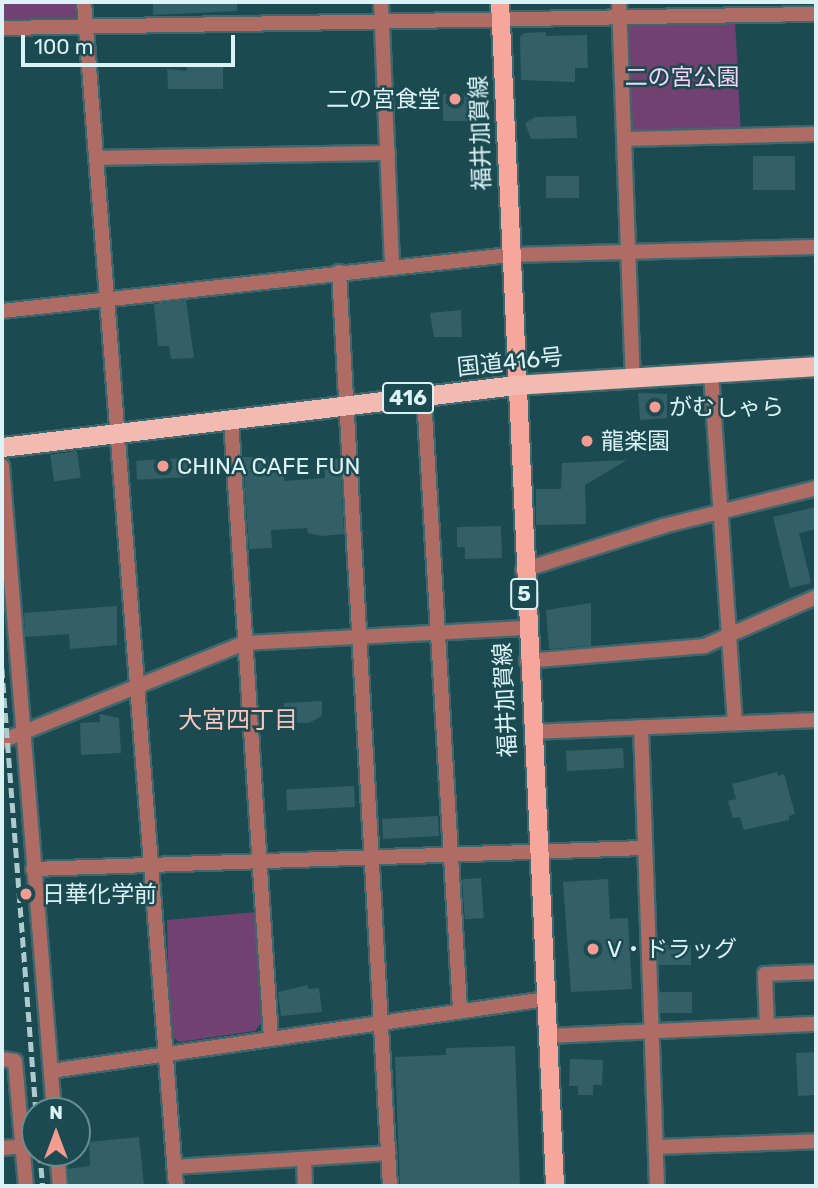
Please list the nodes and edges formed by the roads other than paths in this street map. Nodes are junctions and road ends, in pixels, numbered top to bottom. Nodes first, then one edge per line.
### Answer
1 (84, 2) edge
2 (381, 2) edge
3 (620, 2) edge
4 (500, 11) edge
5 (816, 14) edge
6 (620, 18) junction
7 (382, 22) junction
8 (86, 26) junction
9 (2, 28) edge
10 (816, 134) edge
11 (625, 139) junction
12 (388, 153) junction
13 (97, 158) junction
14 (816, 247) edge
15 (630, 251) junction
16 (509, 255) junction
17 (392, 265) junction
18 (339, 272) junction
19 (107, 299) junction
20 (2, 311) edge
21 (816, 366) edge
22 (712, 372) junction
23 (633, 375) junction
24 (514, 385) junction
25 (424, 396) junction
26 (347, 406) junction
27 (231, 420) junction
28 (118, 433) junction
29 (2, 447) edge
30 (2, 466) edge
31 (816, 488) edge
32 (720, 511) junction
33 (523, 570) junction
34 (816, 597) edge
35 (526, 628) junction
36 (437, 633) junction
37 (728, 636) junction
38 (360, 637) junction
39 (245, 643) junction
40 (527, 661) junction
41 (136, 687) junction
42 (816, 720) edge
43 (736, 723) junction
44 (641, 727) junction
45 (22, 732) junction
46 (532, 732) junction
47 (2, 741) edge
48 (645, 848) junction
49 (538, 852) junction
50 (450, 853) junction
51 (371, 856) junction
52 (259, 860) junction
53 (150, 863) junction
54 (33, 869) junction
55 (816, 972) edge
56 (547, 999) junction
57 (460, 1009) junction
58 (383, 1021) junction
59 (816, 1024) edge
60 (767, 1026) junction
61 (652, 1032) junction
62 (549, 1036) junction
63 (271, 1038) junction
64 (165, 1054) junction
65 (2, 1059) edge
66 (51, 1071) junction
67 (53, 1097) edge
68 (21, 1125) edge
69 (816, 1141) edge
70 (21, 1146) edge
71 (656, 1147) junction
72 (2, 1148) edge
73 (390, 1153) junction
74 (303, 1159) junction
75 (25, 1167) edge
76 (58, 1167) edge
77 (174, 1167) junction
78 (26, 1186) edge
79 (60, 1186) edge
80 (176, 1186) edge
81 (305, 1186) edge
82 (390, 1186) edge
83 (555, 1186) edge
84 (657, 1186) edge

1 - 8 street
2 - 7 street
3 - 6 street
4 - 6 street
4 - 7 street
4 - 16 main road, 福井加賀線 / 5
5 - 6 street
6 - 11 street
7 - 8 street
7 - 12 street
8 - 9 street
8 - 13 street
10 - 11 street
11 - 15 street
12 - 13 street
12 - 17 street
13 - 19 street
14 - 15 street
15 - 16 street
15 - 23 street
16 - 17 street
16 - 24 main road, 福井加賀線 / 5
17 - 18 street
18 - 19 street
18 - 26 street
19 - 20 street
19 - 28 street
21 - 22 highway, 国道416号 / 416
22 - 23 highway, 国道416号 / 416
22 - 32 street
23 - 24 highway, 国道416号 / 416
24 - 25 highway, 国道416号 / 416
24 - 33 main road, 福井加賀線 / 5
25 - 26 highway, 国道416号 / 416
25 - 36 street
26 - 27 highway, 国道416号 / 416
26 - 38 street
27 - 28 highway, 国道416号 / 416
27 - 39 street
28 - 29 highway, 国道416号 / 416
28 - 41 street
30 - 45 street
31 - 32 street
32 - 33 street
32 - 37 street
33 - 35 main road, 福井加賀線 / 5
34 - 37 street
35 - 36 street
35 - 40 main road, 福井加賀線 / 5
36 - 38 street
36 - 50 street
37 - 40 street
37 - 43 street
38 - 39 street
38 - 51 street
39 - 41 street
39 - 52 street
40 - 46 main road, 福井加賀線 / 5
41 - 45 street
41 - 53 street
42 - 43 street
43 - 44 street
44 - 46 street
44 - 48 street
45 - 47 street
45 - 54 street
46 - 49 main road, 福井加賀線 / 5
48 - 49 street
48 - 61 street
49 - 50 street
49 - 56 main road, 福井加賀線 / 5
50 - 51 street
50 - 57 street
51 - 52 street
51 - 58 street
52 - 53 street
52 - 63 street
53 - 54 street
53 - 64 street
54 - 66 street
55 - 60 street
56 - 57 street
56 - 62 main road, 福井加賀線 / 5
57 - 58 street
58 - 63 street
58 - 73 street
59 - 60 street
60 - 61 street
61 - 62 street
61 - 71 street
62 - 83 main road, 福井加賀線 / 5
63 - 64 street
64 - 66 street
64 - 77 street
65 - 68 street
66 - 67 street
69 - 71 street
70 - 72 street
71 - 84 street
73 - 74 street
73 - 82 street
74 - 77 street
74 - 81 street
75 - 78 street
76 - 79 street
77 - 80 street

